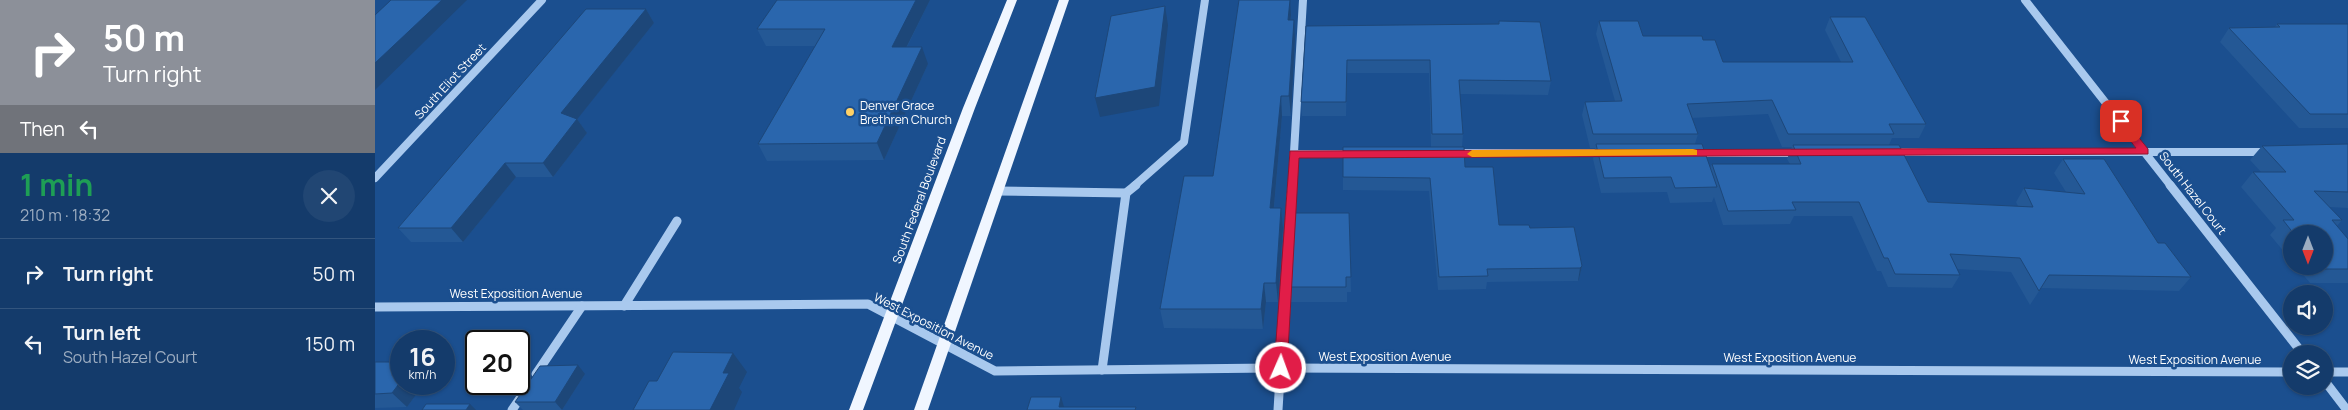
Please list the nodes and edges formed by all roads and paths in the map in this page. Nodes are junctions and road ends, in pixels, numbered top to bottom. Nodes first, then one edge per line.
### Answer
1 (542, 0) edge
2 (1012, 0) edge
3 (1064, 0) edge
4 (1205, 0) edge
5 (1303, 0) edge
6 (2025, 0) edge
7 (1887, 152) edge
8 (2145, 152) junction
9 (2280, 152) edge
10 (1611, 153) edge
11 (1680, 153) edge
12 (1808, 153) edge
13 (1294, 154) junction
14 (1363, 154) edge
15 (1443, 154) edge
16 (375, 178) edge
17 (997, 191) junction
18 (1126, 193) junction
19 (677, 222) dead end
20 (582, 306) junction
21 (624, 306) junction
22 (375, 307) edge
23 (892, 318) junction
24 (943, 345) junction
25 (2296, 345) edge
26 (1281, 368) junction
27 (1102, 370) junction
28 (2283, 372) edge
29 (2333, 372) edge
30 (2348, 372) edge
31 (2333, 392) edge
32 (512, 410) edge
33 (855, 410) edge
34 (921, 410) edge
35 (1278, 410) edge
36 (2347, 410) edge

1 - 16 street, South Eliot Street
2 - 23 main road, South Federal Boulevard
3 - 17 main road
4 - 18 street
5 - 13 street
6 - 8 street, South Hazel Court
7 - 8 street
8 - 9 street
8 - 25 street, South Hazel Court
10 - 15 street
11 - 12 street
13 - 14 street
13 - 26 street
17 - 18 street
17 - 24 main road
18 - 27 street
19 - 21 street
20 - 21 street, West Exposition Avenue
20 - 22 street, West Exposition Avenue
20 - 32 street
21 - 23 street, West Exposition Avenue
23 - 24 street, West Exposition Avenue
23 - 33 main road, South Federal Boulevard
24 - 27 street, West Exposition Avenue
24 - 34 main road
26 - 27 street, West Exposition Avenue
26 - 28 street, West Exposition Avenue
26 - 35 street
29 - 30 street
31 - 36 street

